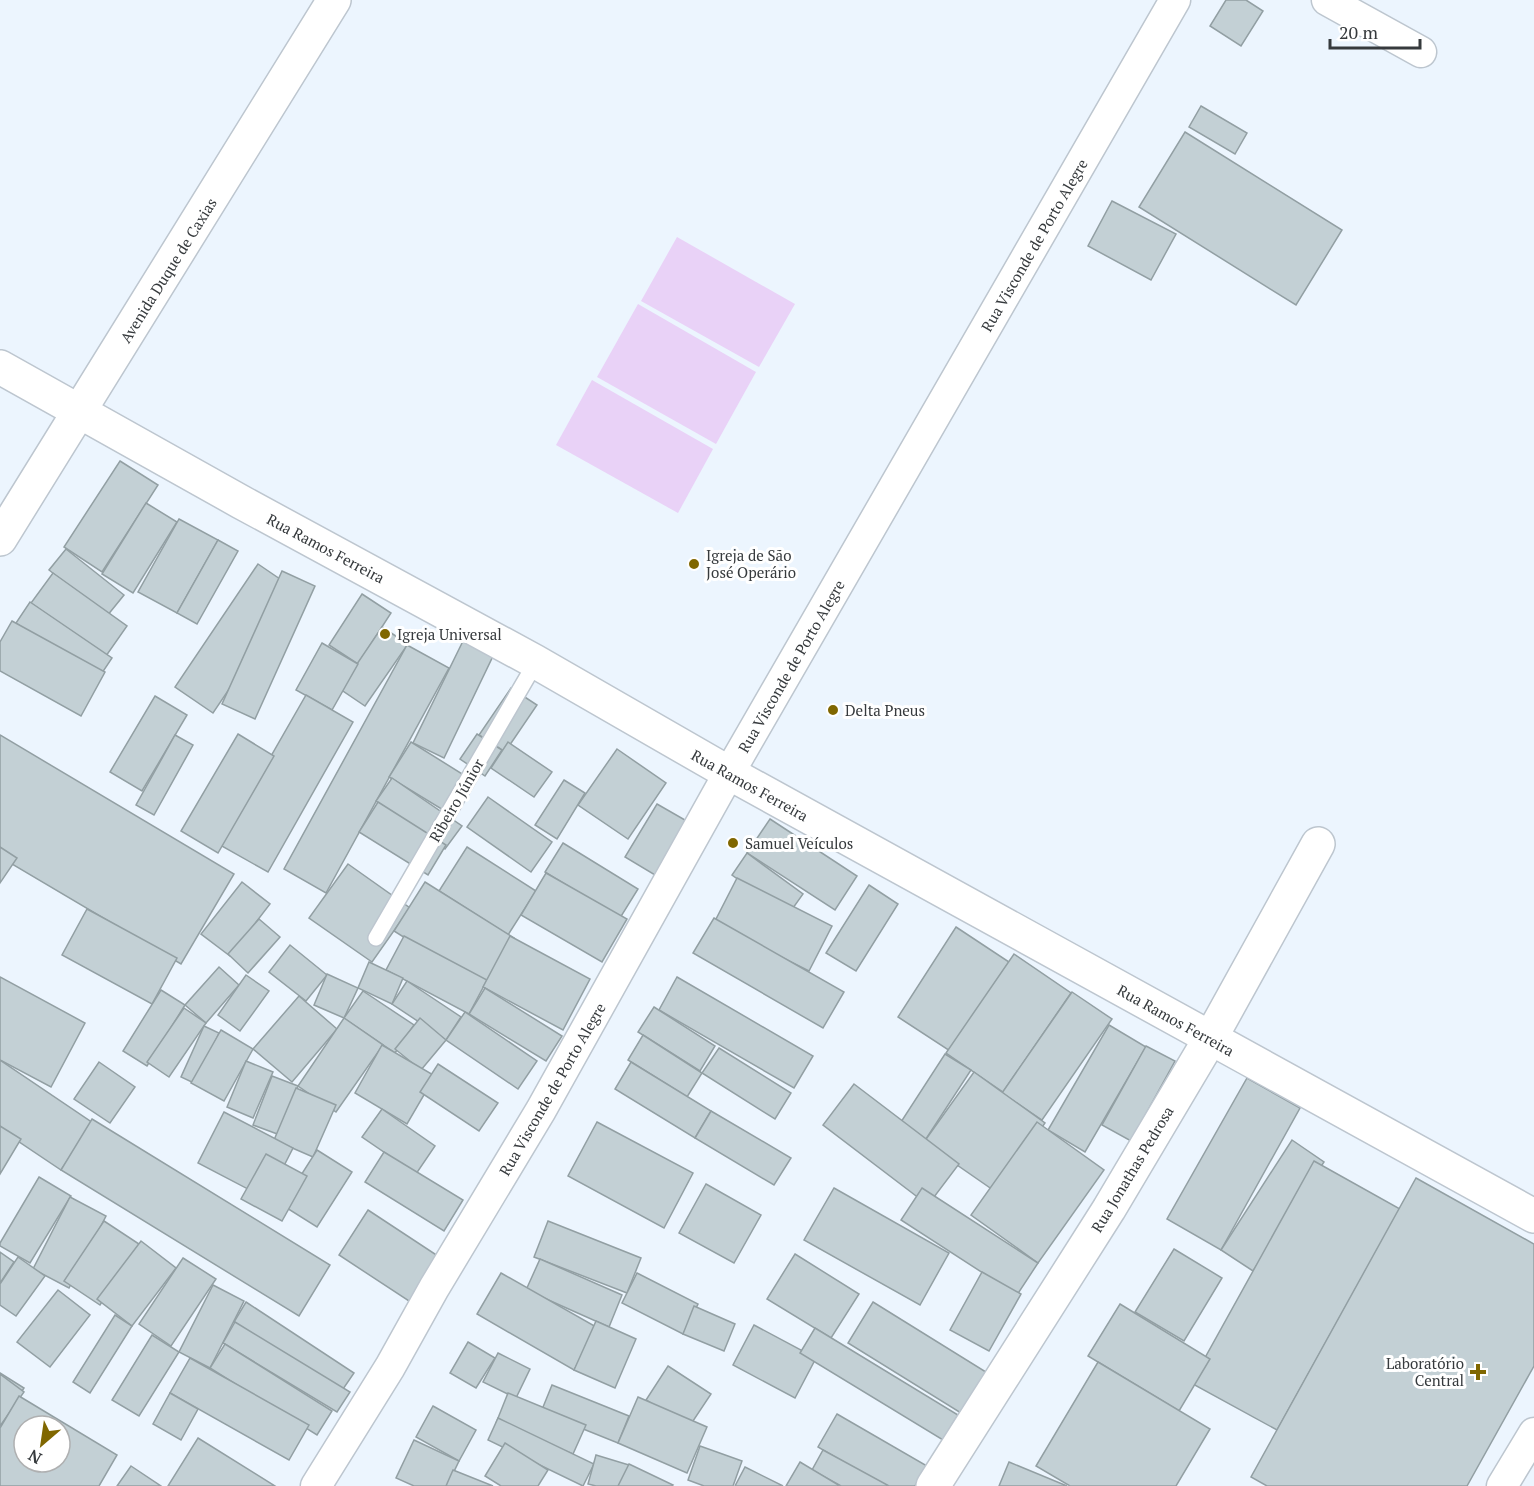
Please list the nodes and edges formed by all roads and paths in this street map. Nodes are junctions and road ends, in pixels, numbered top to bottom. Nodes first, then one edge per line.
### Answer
1 (334, 0) edge
2 (1175, 0) edge
3 (1327, 0) edge
4 (1422, 52) dead end
5 (0, 367) edge
6 (80, 412) junction
7 (0, 539) edge
8 (536, 662) junction
9 (729, 774) junction
10 (1318, 844) dead end
11 (376, 938) dead end
12 (1210, 1039) junction
13 (1534, 1216) edge
14 (1534, 1433) edge
15 (316, 1486) edge
16 (933, 1486) edge
17 (1502, 1486) edge

1 - 6 main road, Avenida Duque de Caxias
2 - 9 street, Rua Visconde de Porto Alegre
3 - 4 street
5 - 6 main road, Rua Ramos Ferreira
6 - 7 main road, Avenida Duque de Caxias
6 - 8 main road, Rua Ramos Ferreira
8 - 9 main road, Rua Ramos Ferreira
8 - 11 lane, Ribeiro Júnior
9 - 12 main road, Rua Ramos Ferreira
9 - 15 street, Rua Visconde de Porto Alegre
10 - 12 main road, Rua Jonathas Pedrosa
12 - 13 main road, Rua Ramos Ferreira
12 - 16 main road, Rua Jonathas Pedrosa
14 - 17 street

